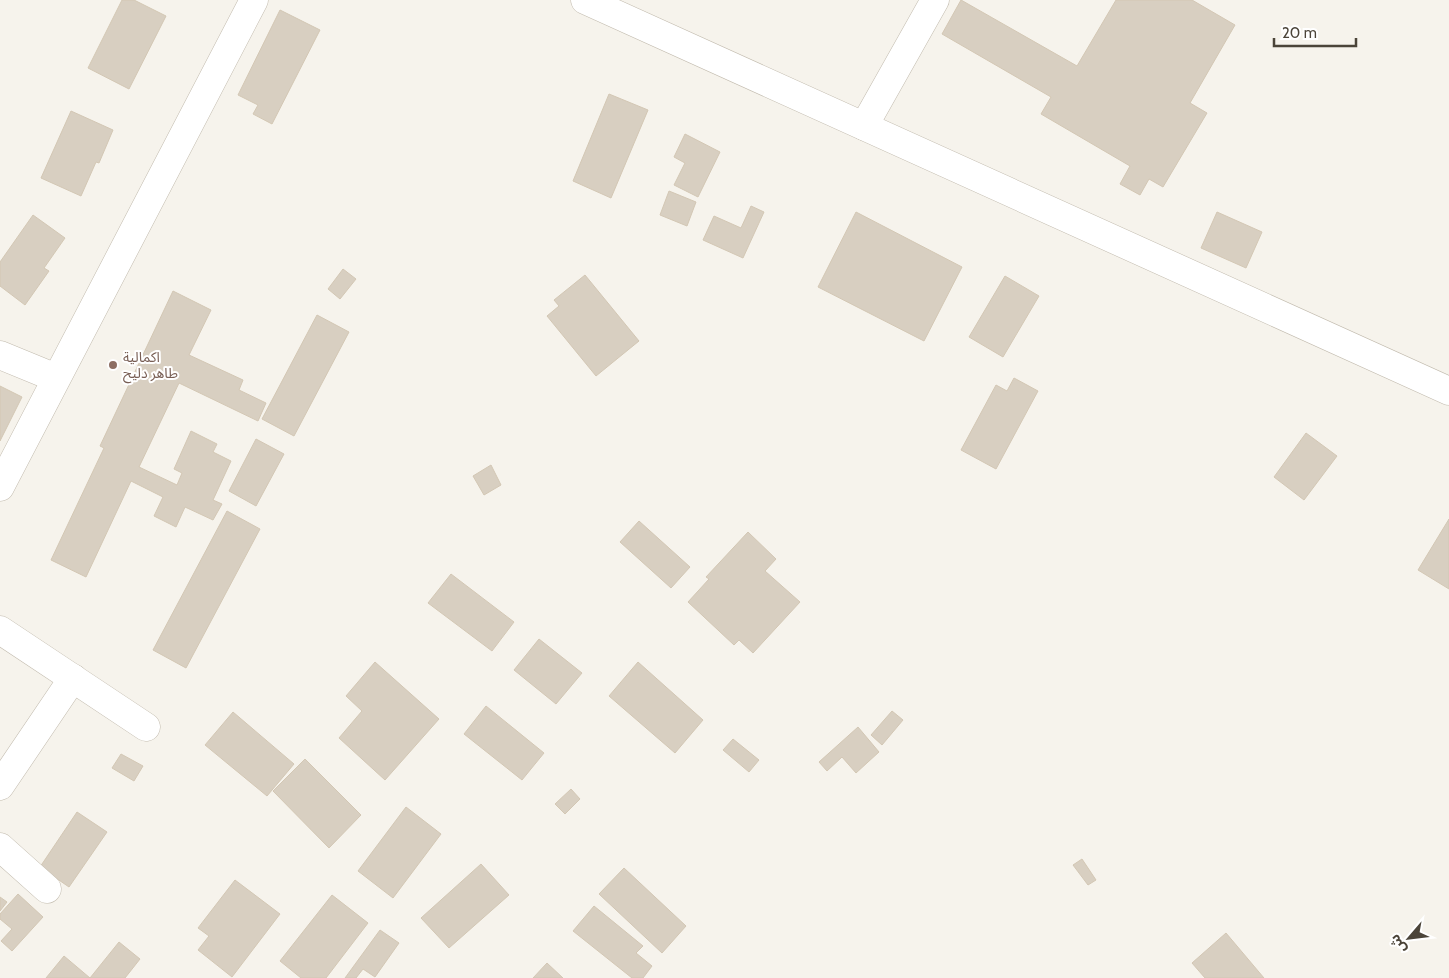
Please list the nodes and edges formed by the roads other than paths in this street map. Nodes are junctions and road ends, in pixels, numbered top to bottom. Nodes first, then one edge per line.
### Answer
1 (254, 0) edge
2 (585, 0) edge
3 (935, 0) edge
4 (864, 126) junction
5 (0, 355) edge
6 (56, 378) junction
7 (1449, 391) edge
8 (0, 486) edge
9 (0, 630) edge
10 (72, 678) junction
11 (146, 727) dead end
12 (0, 786) edge
13 (0, 847) edge
14 (47, 889) dead end

1 - 6 street
2 - 4 street
3 - 4 street
4 - 7 street
5 - 6 street
6 - 8 street
9 - 10 street
10 - 11 street
10 - 12 street
13 - 14 street

